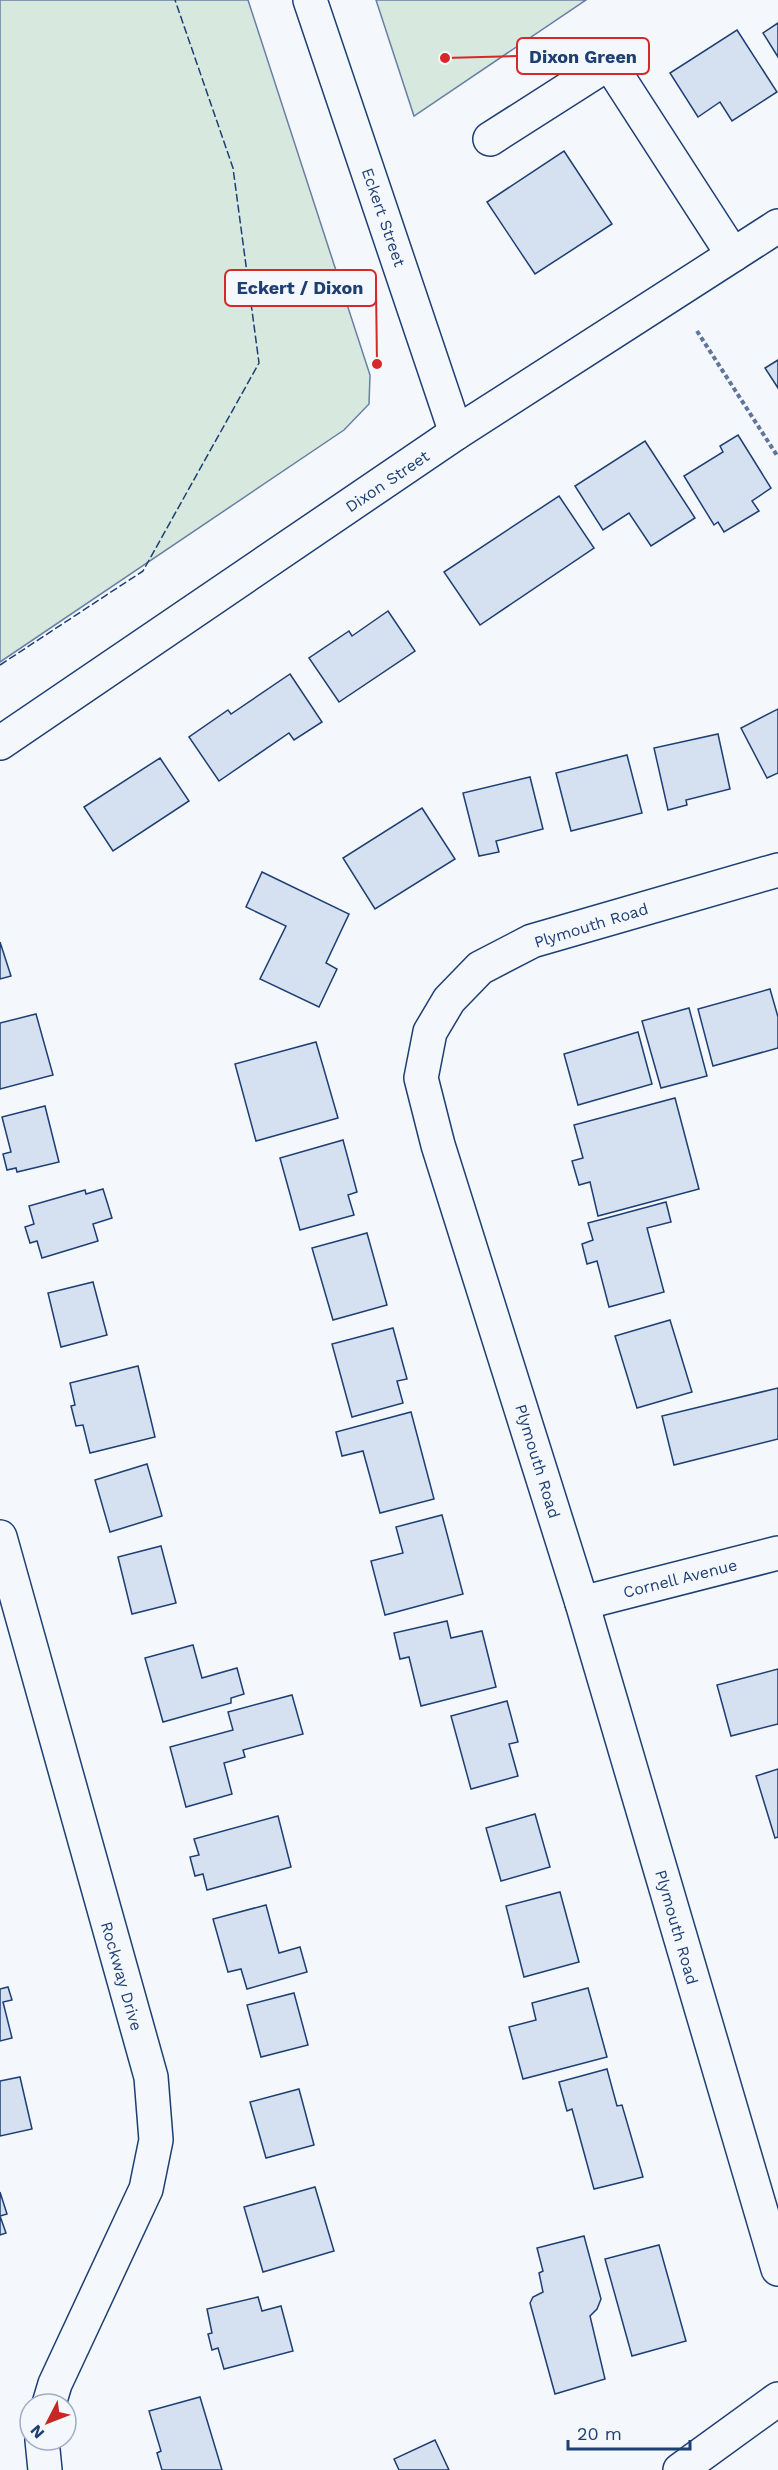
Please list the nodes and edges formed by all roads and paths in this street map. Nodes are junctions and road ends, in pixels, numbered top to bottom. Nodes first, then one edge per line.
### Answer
1 (310, 0) edge
2 (490, 139) dead end
3 (778, 226) edge
4 (733, 255) junction
5 (697, 331) dead end
6 (456, 434) junction
7 (778, 457) edge
8 (0, 743) edge
9 (778, 870) edge
10 (0, 1538) edge
11 (778, 1553) edge
12 (582, 1603) junction
13 (778, 2270) edge
14 (53, 2392) edge
15 (778, 2399) edge
16 (43, 2452) edge
17 (45, 2470) edge
18 (680, 2470) edge

1 - 6 street, Eckert Street
2 - 4 street
3 - 4 street, Dixon Street
4 - 6 street, Dixon Street
5 - 7 path
6 - 8 street, Dixon Street
9 - 12 street, Plymouth Road
10 - 14 street, Rockway Drive
11 - 12 street, Cornell Avenue
12 - 13 street, Plymouth Road
15 - 18 street
16 - 17 street

